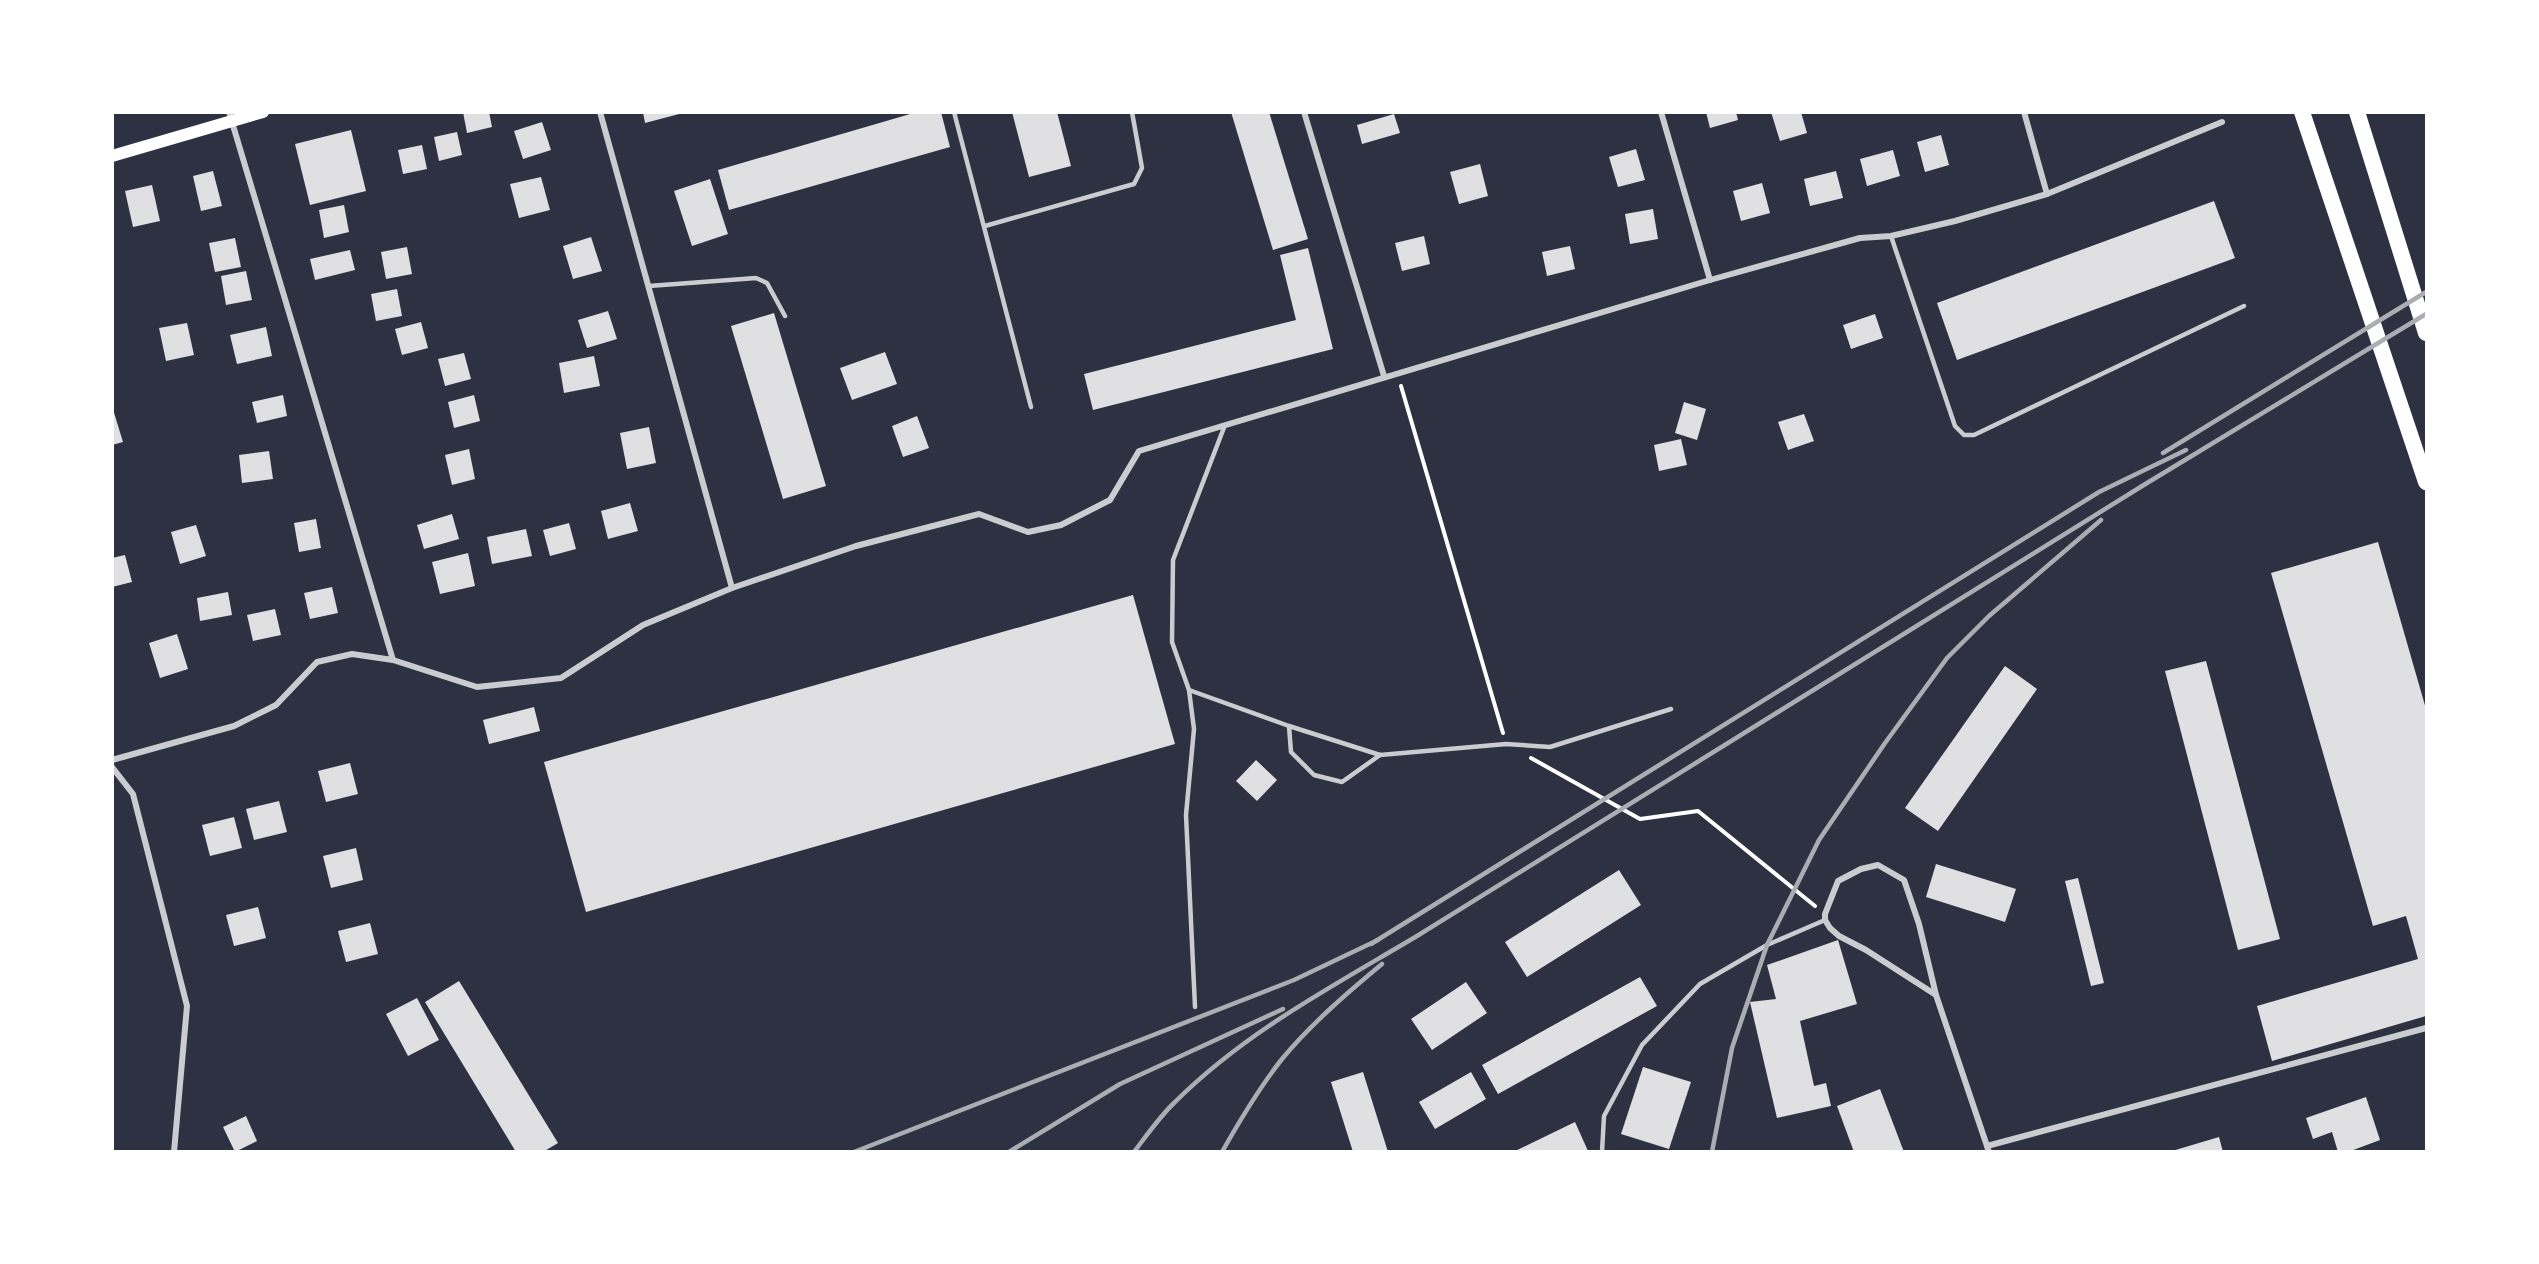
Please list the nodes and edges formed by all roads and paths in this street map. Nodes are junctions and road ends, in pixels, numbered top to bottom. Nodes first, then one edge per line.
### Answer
1 (263, 112) edge
2 (600, 112) edge
3 (954, 112) edge
4 (1132, 112) edge
5 (1304, 112) edge
6 (1661, 112) edge
7 (2024, 112) edge
8 (2302, 112) edge
9 (2357, 112) edge
10 (230, 117) edge
11 (2222, 122) dead end
12 (112, 156) edge
13 (2048, 194) junction
14 (985, 226) junction
15 (1891, 236) junction
16 (1710, 280) junction
17 (649, 286) junction
18 (2244, 306) dead end
19 (785, 316) dead end
20 (2427, 333) edge
21 (1398, 374) junction
22 (1384, 376) junction
23 (1031, 407) dead end
24 (1225, 425) junction
25 (2427, 482) edge
26 (732, 588) junction
27 (393, 660) junction
28 (1190, 690) junction
29 (1671, 708) dead end
30 (1289, 726) junction
31 (1506, 744) junction
32 (1380, 755) junction
33 (112, 760) edge
34 (112, 767) edge
35 (1825, 917) junction
36 (1936, 995) junction
37 (1195, 1007) dead end
38 (2427, 1028) edge
39 (1988, 1149) edge
40 (174, 1152) edge
41 (1602, 1152) edge

1 - 10 main road
2 - 17 street
3 - 14 lane
4 - 14 lane
5 - 22 street
6 - 16 street
7 - 13 street
8 - 25 highway
9 - 20 highway
10 - 12 main road
10 - 27 street
11 - 13 street
13 - 15 street
14 - 23 lane
15 - 16 street
15 - 18 lane
16 - 21 street
17 - 19 lane
17 - 26 street
21 - 22 street
21 - 31 path
22 - 24 street
24 - 26 street
24 - 28 lane
26 - 27 street
27 - 33 street
28 - 30 lane
28 - 37 lane
29 - 31 lane
30 - 32 lane
30 - 32 lane
31 - 32 lane
31 - 35 path
34 - 40 street
35 - 36 street
35 - 36 street
35 - 41 lane
36 - 39 street
38 - 39 street

